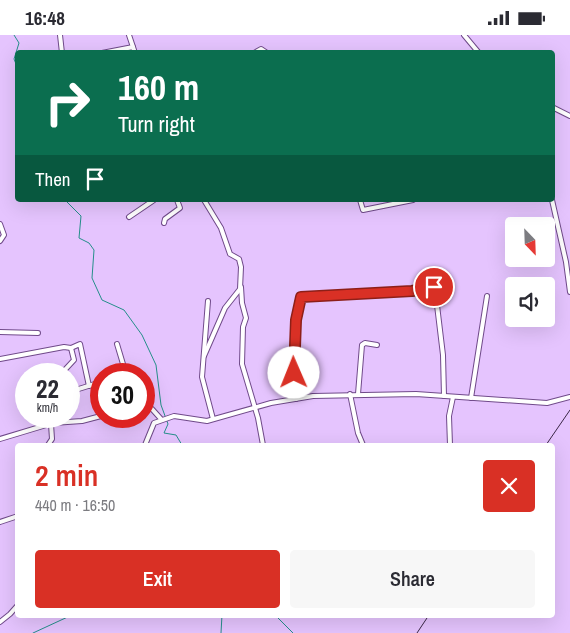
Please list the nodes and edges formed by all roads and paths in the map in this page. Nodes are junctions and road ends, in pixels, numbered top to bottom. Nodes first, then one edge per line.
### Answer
1 (60, 35) edge
2 (129, 35) edge
3 (464, 35) edge
4 (133, 47) junction
5 (62, 50) edge
6 (118, 50) edge
7 (134, 50) edge
8 (477, 50) edge
9 (555, 108) edge
10 (570, 116) edge
11 (151, 202) edge
12 (178, 202) edge
13 (205, 202) edge
14 (360, 202) edge
15 (402, 202) edge
16 (552, 202) edge
17 (129, 217) dead end
18 (164, 223) dead end
19 (0, 224) edge
20 (0, 241) edge
21 (433, 272) dead end
22 (241, 284) junction
23 (434, 287) junction
24 (570, 292) edge
25 (487, 296) dead end
26 (208, 301) dead end
27 (0, 332) edge
28 (38, 333) dead end
29 (117, 344) dead end
30 (377, 345) dead end
31 (71, 348) junction
32 (204, 356) junction
33 (0, 359) edge
34 (71, 363) edge
35 (123, 363) edge
36 (88, 386) joint
37 (80, 389) edge
38 (350, 394) junction
39 (358, 394) junction
40 (444, 396) junction
41 (453, 397) junction
42 (570, 397) edge
43 (471, 398) junction
44 (296, 399) junction
45 (253, 407) junction
46 (155, 411) edge
47 (165, 418) junction
48 (213, 419) junction
49 (37, 428) edge
50 (51, 428) edge
51 (0, 439) edge
52 (49, 443) edge
53 (146, 443) edge
54 (263, 443) edge
55 (362, 443) edge
56 (450, 443) edge
57 (15, 517) edge
58 (0, 522) edge
59 (15, 607) edge
60 (1, 619) edge

1 - 5 street
2 - 4 street
3 - 8 street
4 - 6 street
4 - 7 street
9 - 10 street
11 - 17 street
12 - 18 street
13 - 22 street
14 - 15 street
16 - 24 street
19 - 20 street
21 - 23 street
22 - 32 street
22 - 45 street
23 - 40 street
23 - 44 street
25 - 43 street
26 - 32 street
27 - 28 street
29 - 35 street
30 - 39 street
31 - 33 street
31 - 34 street
31 - 36 street
32 - 48 street
36 - 37 street
38 - 39 street
38 - 44 street
38 - 55 street
39 - 40 street
40 - 41 street
41 - 43 street
41 - 56 street
42 - 43 street
44 - 45 street
45 - 48 street
45 - 54 street
46 - 47 street
47 - 48 street
47 - 53 street
49 - 51 street
50 - 52 street
57 - 58 street
59 - 60 street

